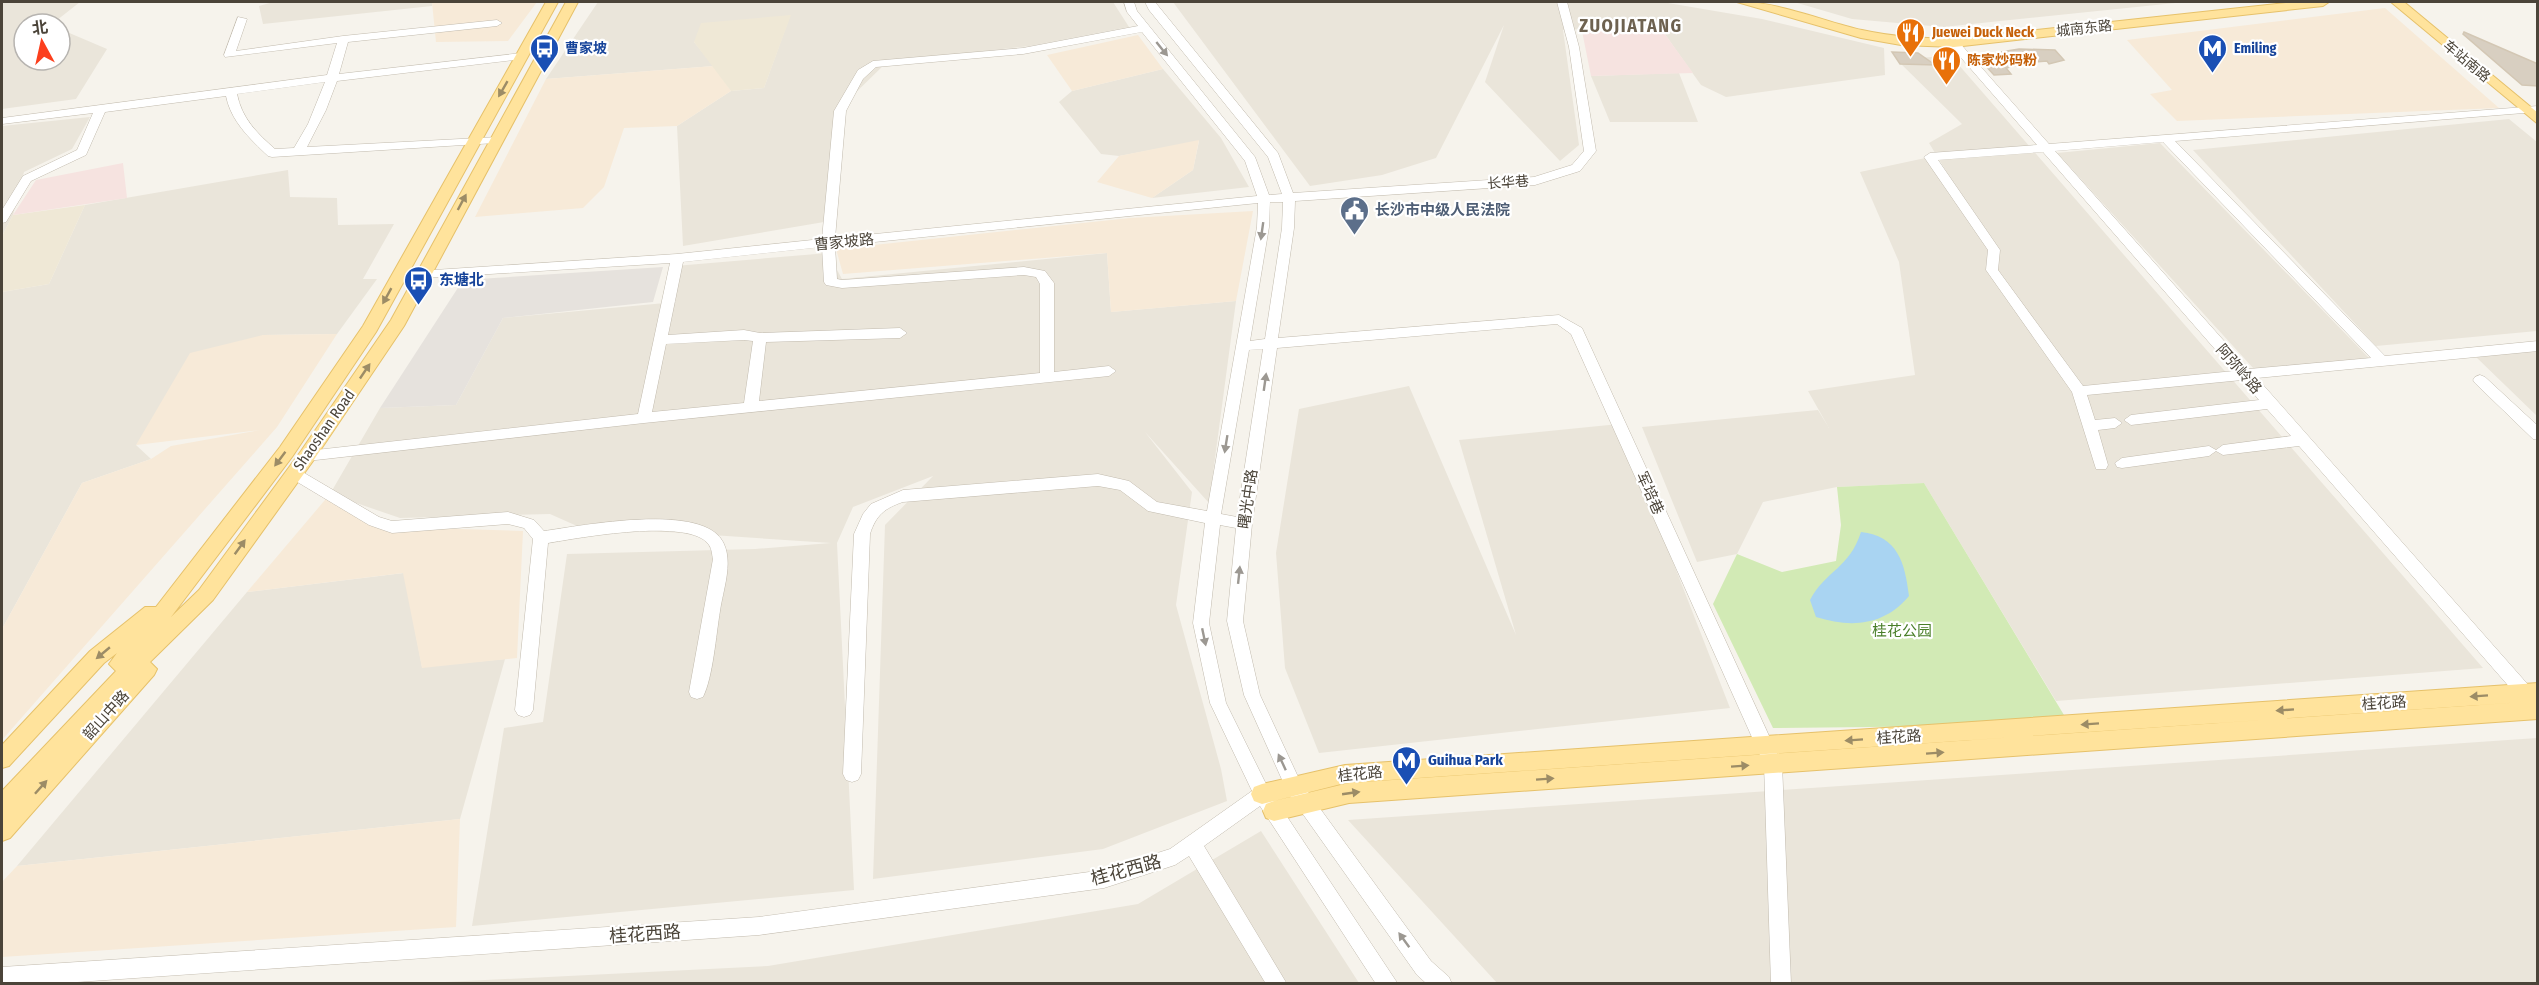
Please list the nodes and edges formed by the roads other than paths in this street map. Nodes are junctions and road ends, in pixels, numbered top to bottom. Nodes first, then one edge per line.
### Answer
1 (552, 2) edge
2 (572, 2) edge
3 (1129, 2) edge
4 (1150, 2) edge
5 (1562, 2) edge
6 (1743, 2) edge
7 (1770, 2) edge
8 (2266, 2) edge
9 (2323, 2) edge
10 (2397, 2) edge
11 (2407, 2) edge
12 (242, 19) dead end
13 (497, 23) dead end
14 (1146, 28) junction
15 (343, 39) junction
16 (1954, 43) junction
17 (522, 56) junction
18 (334, 76) junction
19 (231, 92) junction
20 (100, 110) junction
21 (2534, 112) edge
22 (2, 121) edge
23 (2165, 137) junction
24 (474, 139) junction
25 (495, 139) junction
26 (2043, 146) junction
27 (300, 150) junction
28 (1289, 198) junction
29 (1264, 199) junction
30 (2, 219) edge
31 (828, 243) junction
32 (677, 258) junction
33 (424, 274) junction
34 (900, 333) dead end
35 (760, 338) junction
36 (660, 340) junction
37 (1270, 344) junction
38 (1242, 346) junction
39 (2538, 346) edge
40 (2382, 362) junction
41 (1109, 371) dead end
42 (2244, 375) junction
43 (1047, 377) junction
44 (2480, 380) dead end
45 (2079, 391) junction
46 (2270, 404) junction
47 (751, 407) junction
48 (644, 418) junction
49 (2131, 420) dead end
50 (2115, 423) dead end
51 (2090, 426) junction
52 (2538, 435) edge
53 (2301, 440) junction
54 (307, 456) junction
55 (2122, 463) dead end
56 (2101, 465) dead end
57 (294, 473) junction
58 (1214, 519) junction
59 (1244, 524) junction
60 (541, 538) junction
61 (182, 590) junction
62 (206, 595) junction
63 (140, 650) junction
64 (697, 692) dead end
65 (2531, 692) edge
66 (524, 710) dead end
67 (2538, 710) edge
68 (1769, 755) junction
69 (2, 759) edge
70 (852, 774) dead end
71 (2, 792) edge
72 (1300, 795) junction
73 (1268, 803) junction
74 (2, 805) edge
75 (2, 831) edge
76 (1192, 844) junction
77 (2, 977) edge
78 (1277, 984) edge
79 (1388, 984) edge
80 (1442, 984) edge
81 (1781, 984) edge

1 - 17 main road, Shaoshan Road
2 - 25 main road, Shaoshan Road
3 - 14 street, 曙光中路
4 - 28 street, 曙光中路
5 - 28 street, 长华巷
6 - 16 main road, 城南东路
7 - 8 main road, 城南东路
9 - 16 main road, 城南东路
10 - 21 main road, 车站南路
11 - 21 main road, 车站南路
12 - 15 street
13 - 15 street
14 -> 29 street, 曙光中路
14 - 31 street
15 - 18 street
16 - 26 street, 阿弥岭路
17 - 18 street
17 -> 24 main road, Shaoshan Road
18 - 19 street
18 - 27 street
19 - 20 street
19 - 27 street
20 - 22 street
20 - 30 street
21 - 23 street
23 - 26 street
23 - 40 street
24 - 25 street
24 - 27 street
24 -> 61 main road, Shaoshan Road
33 -> 25 main road, Shaoshan Road
26 - 42 street, 阿弥岭路
26 - 45 street
28 - 29 street, 长华巷
28 - 37 street, 曙光中路
29 - 31 street, 曹家坡路
29 -> 38 street, 曙光中路
31 - 32 street, 曹家坡路
31 - 43 street
32 - 33 street, 曹家坡路
32 - 36 street
54 -> 33 main road, Shaoshan Road
34 - 35 street
35 - 36 street
35 - 47 street
36 - 48 street
37 - 38 street, 军培巷
59 -> 37 street, 曙光中路
37 - 68 street, 军培巷
38 -> 58 street, 曙光中路
39 - 40 street
40 - 42 street
41 - 43 street
42 - 45 street
42 - 46 street, 阿弥岭路
43 - 47 street
44 - 52 street
45 - 51 street
46 - 49 street
46 - 53 street, 阿弥岭路
47 - 48 street
48 - 54 street
50 - 51 street
51 - 56 street
53 - 55 street
53 - 65 street, 阿弥岭路
54 - 57 main road, Shaoshan Road
57 - 60 street
62 -> 57 main road, Shaoshan Road
58 - 59 street
58 - 70 street
58 -> 73 street, 曙光中路
72 -> 59 street, 曙光中路
60 - 64 street
60 - 66 street
61 - 63 main road, Shaoshan Road
61 -> 69 main road
62 - 63 main road, Shaoshan Road
75 -> 62 main road, 韶山中路
63 - 71 main road, Shaoshan Road
63 - 74 main road, Shaoshan Road
65 -> 68 main road, 桂花路
68 -> 67 main road, 桂花路
68 - 72 main road, 桂花路
68 - 81 street, 军培巷
72 - 73 main road, 桂花路
80 -> 72 street, 曙光中路
73 - 76 street, 桂花西路
73 - 79 street, 曙光中路
76 - 77 street, 桂花西路
76 - 78 street

